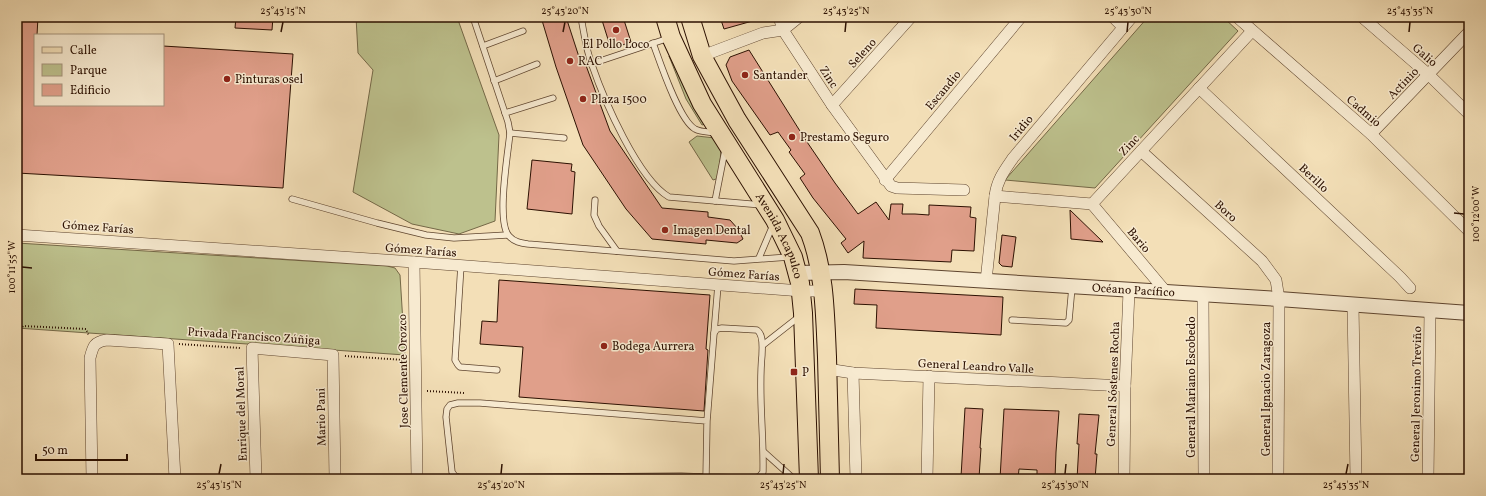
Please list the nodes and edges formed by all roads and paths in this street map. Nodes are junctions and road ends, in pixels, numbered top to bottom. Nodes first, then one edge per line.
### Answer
1 (473, 17) edge
2 (581, 17) edge
3 (665, 17) edge
4 (690, 17) edge
5 (779, 17) edge
6 (799, 17) edge
7 (911, 17) edge
8 (1021, 17) edge
9 (1113, 17) edge
10 (1132, 17) edge
11 (1237, 17) edge
12 (1362, 17) edge
13 (1123, 27) junction
14 (783, 30) junction
15 (523, 31) dead end
16 (1252, 31) junction
17 (1469, 32) edge
18 (671, 37) junction
19 (653, 43) junction
20 (483, 46) junction
21 (702, 56) junction
22 (538, 64) dead end
23 (591, 64) junction
24 (1429, 75) junction
25 (494, 81) junction
26 (1199, 88) junction
27 (553, 98) dead end
28 (832, 105) junction
29 (505, 113) junction
30 (1469, 114) edge
31 (510, 133) junction
32 (1371, 134) junction
33 (564, 138) dead end
34 (723, 139) junction
35 (1141, 151) junction
36 (886, 180) junction
37 (964, 190) dead end
38 (995, 196) junction
39 (292, 198) dead end
40 (595, 200) dead end
41 (715, 201) junction
42 (1092, 204) junction
43 (771, 212) junction
44 (1469, 231) edge
45 (17, 235) edge
46 (507, 235) junction
47 (618, 251) junction
48 (759, 258) junction
49 (414, 262) junction
50 (461, 265) junction
51 (795, 265) junction
52 (821, 271) junction
53 (986, 281) junction
54 (718, 285) junction
55 (1072, 287) junction
56 (1410, 288) dead end
57 (802, 291) junction
58 (824, 291) junction
59 (1129, 291) junction
60 (1167, 293) junction
61 (1203, 295) junction
62 (1279, 300) junction
63 (1353, 305) junction
64 (1430, 310) junction
65 (803, 313) junction
66 (1469, 313) edge
67 (1012, 320) dead end
68 (714, 333) junction
69 (17, 334) edge
70 (168, 344) junction
71 (763, 345) junction
72 (92, 347) junction
73 (252, 348) junction
74 (333, 355) junction
75 (415, 360) junction
76 (827, 369) junction
77 (497, 370) dead end
78 (853, 373) junction
79 (929, 376) junction
80 (1125, 386) junction
81 (416, 390) junction
82 (480, 403) junction
83 (707, 421) junction
84 (764, 452) junction
85 (706, 477) junction
86 (92, 479) edge
87 (175, 479) edge
88 (256, 479) edge
89 (335, 479) edge
90 (417, 479) edge
91 (794, 479) edge
92 (808, 479) edge
93 (830, 479) edge
94 (856, 479) edge
95 (928, 479) edge
96 (1124, 479) edge
97 (1204, 479) edge
98 (1278, 479) edge
99 (1356, 479) edge
100 (1428, 479) edge

1 - 20 lane
2 - 23 lane
3 - 18 main road, Avenida Acapulco
4 - 21 main road, Avenida Acapulco
5 - 14 street, Zinc
6 - 14 street
7 - 28 street, Seleno
8 - 36 street, Escandio
9 - 13 street
10 - 13 street, Iridio
11 - 16 street, Cadmio
12 - 24 street, Galio
13 - 38 street, Iridio
14 - 21 street
14 - 28 street, Zinc
15 - 20 lane
16 - 26 street, Zinc
16 - 32 street, Cadmio
17 - 24 street, Actinio
18 - 19 lane
18 - 34 main road, Avenida Acapulco
19 - 23 lane
19 - 34 lane
20 - 25 lane
21 - 52 main road, Avenida Acapulco
22 - 25 lane
23 - 41 lane
24 - 30 street, Galio
24 - 32 street, Actinio
25 - 29 lane
26 - 35 street, Zinc
26 - 56 street, Berillo
27 - 29 lane
28 - 36 street, Zinc
29 - 31 lane
31 - 33 lane
31 - 46 lane
32 - 44 street, Cadmio
34 - 41 lane
34 - 43 main road, Avenida Acapulco
35 - 42 street, Zinc
35 - 62 street, Boro
36 - 37 street, Zinc
38 - 42 street
38 - 53 street, Iridio
39 - 46 lane
40 - 47 lane
41 - 43 lane
42 - 60 street, Bario
43 - 48 lane
43 - 51 main road, Avenida Acapulco
45 - 49 street, Gómez Farías
46 - 47 lane
47 - 48 lane
48 - 51 lane
49 - 50 street, Gómez Farías
49 - 75 street, Jose Clemente Orozco
50 - 54 street, Gómez Farías
50 - 77 lane
51 - 52 street, Océano Pacífico
51 - 57 main road, Avenida Acapulco
52 - 53 street, Océano Pacífico
52 - 58 main road, Avenida Acapulco
53 - 55 street, Océano Pacífico
54 - 57 street, Gómez Farías
54 - 68 lane
55 - 59 street, Océano Pacífico
55 - 67 lane
57 - 58 street, Gómez Farías
57 - 65 main road, Avenida Acapulco
58 - 76 main road, Avenida Acapulco
59 - 60 street, Océano Pacífico
59 - 80 street, General Sóstenes Rocha
60 - 61 street, Océano Pacífico
61 - 62 street, Océano Pacífico
61 - 97 street, General Mariano Escobedo
62 - 63 street, Océano Pacífico
62 - 98 street, General Ignacio Zaragoza
63 - 64 street, Océano Pacífico
63 - 99 street
64 - 66 street, Océano Pacífico
64 - 100 street, General Jeronimo Treviño
65 - 71 lane
65 - 92 main road, Avenida Acapulco
68 - 71 lane
68 - 83 lane
69 - 72 path
70 - 72 street
70 - 73 path, Privada Francisco Zúñiga
70 - 87 street
71 - 84 lane
72 - 86 street
73 - 74 street, Privada Francisco Zúñiga
73 - 88 street, Enrique del Moral
74 - 75 path, Privada Francisco Zúñiga
74 - 89 street, Mario Pani
75 - 81 street, Jose Clemente Orozco
76 - 78 street, General Leandro Valle
76 - 93 main road, Avenida Acapulco
78 - 79 street, General Leandro Valle
78 - 94 street
79 - 80 street, General Leandro Valle
79 - 95 street
80 - 96 street, General Sóstenes Rocha
81 - 82 path
81 - 90 street, Jose Clemente Orozco
82 - 83 lane
82 - 85 lane
83 - 85 lane
84 - 85 lane
84 - 91 lane

